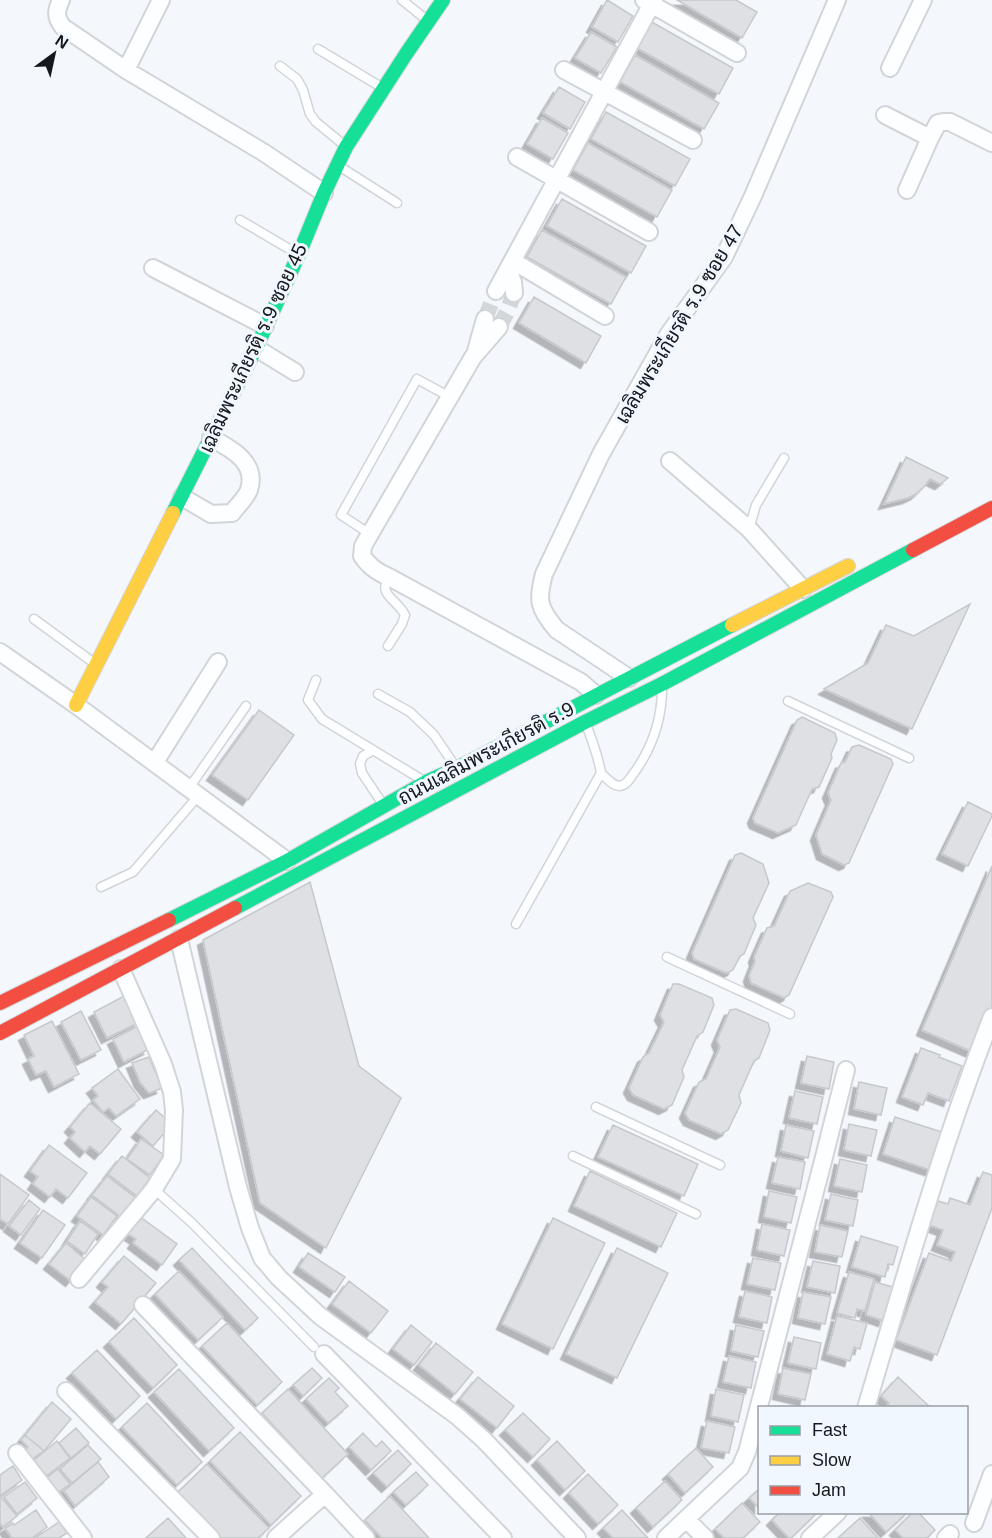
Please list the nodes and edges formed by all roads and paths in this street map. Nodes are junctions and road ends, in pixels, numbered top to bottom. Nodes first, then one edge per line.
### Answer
1 (61, 0) edge
2 (161, 0) edge
3 (402, 0) edge
4 (443, 0) edge
5 (837, 0) edge
6 (922, 0) edge
7 (649, 2) edge
8 (428, 21) junction
9 (318, 49) dead end
10 (737, 53) dead end
11 (280, 66) dead end
12 (890, 68) dead end
13 (564, 69) dead end
14 (126, 70) junction
15 (384, 89) junction
16 (605, 91) junction
17 (885, 115) dead end
18 (930, 138) junction
19 (989, 139) edge
20 (693, 141) dead end
21 (346, 147) junction
22 (517, 157) dead end
23 (339, 166) junction
24 (557, 180) junction
25 (907, 190) dead end
26 (324, 193) junction
27 (397, 203) dead end
28 (240, 220) dead end
29 (649, 232) dead end
30 (299, 254) junction
31 (511, 265) junction
32 (153, 268) dead end
33 (496, 291) tunnel mouth
34 (514, 293) tunnel mouth
35 (605, 316) dead end
36 (492, 323) tunnel mouth
37 (265, 326) junction
38 (256, 348) junction
39 (295, 372) dead end
40 (450, 397) junction
41 (211, 438) junction
42 (784, 459) dead end
43 (670, 461) dead end
44 (182, 497) junction
45 (992, 508) edge
46 (748, 529) junction
47 (370, 534) junction
48 (855, 562) dead end
49 (389, 577) junction
50 (803, 589) junction
51 (34, 619) dead end
52 (388, 646) dead end
53 (0, 652) edge
54 (218, 662) dead end
55 (97, 665) junction
56 (629, 678) junction
57 (316, 680) dead end
58 (662, 684) junction
59 (378, 694) dead end
60 (596, 695) junction
61 (788, 701) dead end
62 (76, 705) junction
63 (246, 706) dead end
64 (585, 722) junction
65 (372, 751) junction
66 (909, 758) dead end
67 (155, 762) junction
68 (457, 768) junction
69 (601, 773) junction
70 (426, 782) junction
71 (194, 791) junction
72 (384, 806) junction
73 (287, 861) junction
74 (101, 887) dead end
75 (516, 924) dead end
76 (179, 939) junction
77 (667, 957) dead end
78 (121, 969) junction
79 (0, 1003) edge
80 (790, 1014) dead end
81 (992, 1017) edge
82 (0, 1034) edge
83 (846, 1070) dead end
84 (596, 1107) dead end
85 (573, 1156) dead end
86 (720, 1165) dead end
87 (154, 1189) junction
88 (696, 1214) dead end
89 (80, 1279) dead end
90 (143, 1305) dead end
91 (319, 1350) joint
92 (66, 1391) dead end
93 (759, 1406) edge
94 (866, 1406) edge
95 (758, 1410) edge
96 (17, 1453) dead end
97 (992, 1474) edge
98 (325, 1494) junction
99 (836, 1514) edge
100 (686, 1519) junction
101 (974, 1523) dead end
102 (83, 1538) edge
103 (211, 1538) edge
104 (276, 1538) edge
105 (366, 1538) edge
106 (503, 1538) edge
107 (577, 1538) edge
108 (666, 1538) edge
109 (705, 1538) edge
110 (810, 1538) edge

1 - 14 street
2 - 14 street
3 - 8 lane
4 - 8 main road, เฉลิมพระเกียรติ ร.9 ซอย 45
5 - 56 street, เฉลิมพระเกียรติ ร.9 ซอย 47
6 - 12 street
7 - 10 street
7 - 16 street
8 - 15 main road, เฉลิมพระเกียรติ ร.9 ซอย 45
9 - 15 lane
11 - 21 lane
13 - 16 street
14 - 26 street
15 - 21 main road, เฉลิมพระเกียรติ ร.9 ซอย 45
16 - 20 street
16 - 24 street
17 - 18 street
18 - 19 street
18 - 25 street
21 - 23 main road, เฉลิมพระเกียรติ ร.9 ซอย 45
22 - 24 street
23 - 26 main road, เฉลิมพระเกียรติ ร.9 ซอย 45
23 - 27 lane
24 - 29 street
24 - 31 street
26 - 30 main road, เฉลิมพระเกียรติ ร.9 ซอย 45
28 - 30 lane
30 - 37 main road, เฉลิมพระเกียรติ ร.9 ซอย 45
31 - 33 street
31 - 34 street
31 - 35 street
32 - 37 street
36 - 40 street
37 - 38 main road, เฉลิมพระเกียรติ ร.9 ซอย 45
38 - 39 street
38 - 41 main road, เฉลิมพระเกียรติ ร.9 ซอย 45
40 - 47 street
40 - 47 lane
41 - 44 main road, เฉลิมพระเกียรติ ร.9 ซอย 45
41 - 44 street
42 - 46 lane
43 - 46 street
44 - 55 main road, เฉลิมพระเกียรติ ร.9 ซอย 45
45 - 58 main road, ถนนเฉลิมพระเกียรติ ร.9
46 - 50 street
47 - 49 street
48 - 50 main road, ถนนเฉลิมพระเกียรติ ร.9
49 - 52 lane
49 - 60 street
50 - 56 main road, ถนนเฉลิมพระเกียรติ ร.9
51 - 55 lane
53 - 62 street
54 - 67 street
55 - 62 main road, เฉลิมพระเกียรติ ร.9 ซอย 45
56 - 60 main road, ถนนเฉลิมพระเกียรติ ร.9
57 - 65 lane
58 - 64 main road, ถนนเฉลิมพระเกียรติ ร.9
58 - 69 lane
59 - 68 lane
60 - 68 main road, ถนนเฉลิมพระเกียรติ ร.9
61 - 66 lane
62 - 67 street
63 - 71 lane
64 - 69 lane
64 - 76 main road, ถนนเฉลิมพระเกียรติ ร.9
65 - 70 lane
65 - 72 lane
67 - 71 street
68 - 70 main road, ถนนเฉลิมพระเกียรติ ร.9
69 - 75 lane
70 - 72 main road, ถนนเฉลิมพระเกียรติ ร.9
71 - 73 street
71 - 74 lane
72 - 73 main road, ถนนเฉลิมพระเกียรติ ร.9
73 - 79 main road, ถนนเฉลิมพระเกียรติ ร.9
76 - 78 main road, ถนนเฉลิมพระเกียรติ ร.9
76 - 107 street
77 - 80 lane
78 - 82 main road, ถนนเฉลิมพระเกียรติ ร.9
78 - 87 street
81 - 94 street
83 - 93 street
84 - 86 lane
85 - 88 lane
87 - 89 street
87 - 91 lane
90 - 98 street
91 - 106 street
92 - 103 street
95 - 100 street
96 - 102 street
97 - 101 street
98 - 104 street
98 - 105 street
99 - 110 street
100 - 108 street
100 - 109 street

